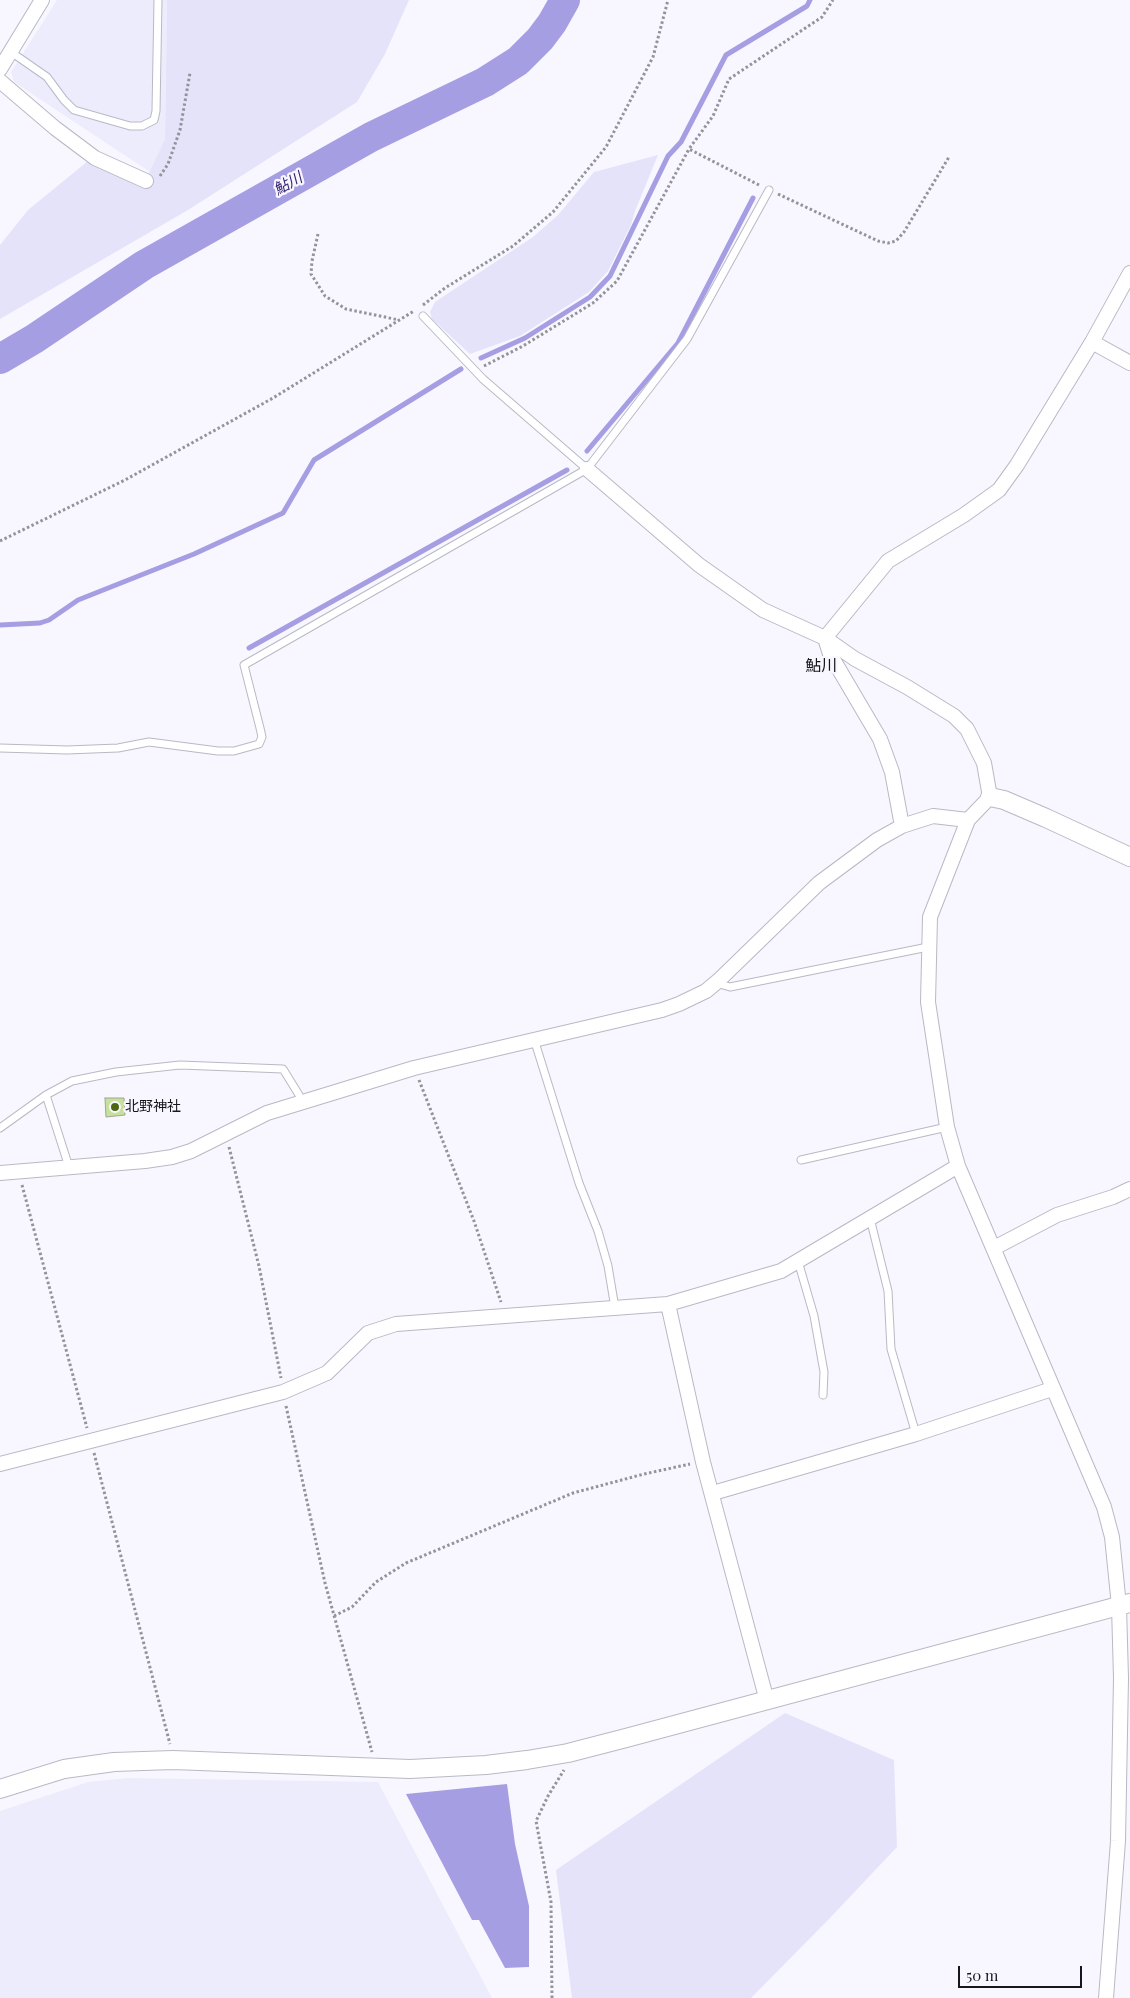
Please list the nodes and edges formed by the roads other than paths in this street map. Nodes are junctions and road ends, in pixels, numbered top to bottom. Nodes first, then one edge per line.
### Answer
1 (42, 0) edge
2 (158, 0) edge
3 (11, 52) junction
4 (0, 69) edge
5 (0, 81) edge
6 (146, 181) road end
7 (769, 190) road end
8 (1130, 273) edge
9 (423, 316) dead end
10 (1092, 342) junction
11 (1130, 363) edge
12 (587, 469) junction
13 (824, 638) junction
14 (0, 748) edge
15 (990, 797) junction
16 (968, 820) junction
17 (902, 826) junction
18 (1130, 857) edge
19 (928, 947) junction
20 (718, 981) junction
21 (534, 1039) junction
22 (46, 1095) junction
23 (302, 1103) junction
24 (948, 1127) junction
25 (0, 1128) edge
26 (800, 1160) dead end
27 (958, 1166) junction
28 (69, 1167) junction
29 (0, 1173) edge
30 (1130, 1189) edge
31 (870, 1218) junction
32 (994, 1248) junction
33 (798, 1261) junction
34 (668, 1304) junction
35 (615, 1308) junction
36 (1052, 1389) junction
37 (823, 1395) dead end
38 (916, 1434) junction
39 (0, 1464) edge
40 (713, 1493) junction
41 (1125, 1604) edge
42 (767, 1701) junction
43 (0, 1789) edge
44 (1106, 1998) edge

1 - 3 street
2 - 3 lane
3 - 4 street
5 - 6 street
7 - 12 lane
8 - 10 street
9 - 12 lane
10 - 11 street
10 - 13 street
12 - 13 street
12 - 14 lane
13 - 15 street
13 - 17 street
15 - 16 street
15 - 18 street
16 - 17 street
16 - 19 street
17 - 20 street
19 - 20 lane
19 - 24 street
20 - 21 street
21 - 23 street
21 - 35 lane
22 - 23 lane
22 - 25 lane
22 - 28 lane
23 - 28 street
24 - 26 lane
24 - 27 street
27 - 31 street
27 - 32 street
28 - 29 street
30 - 32 street
31 - 33 street
31 - 38 lane
32 - 36 street
33 - 34 street
33 - 37 lane
34 - 35 street
34 - 40 street
35 - 39 street
36 - 38 street
36 - 41 street
38 - 40 street
40 - 42 street
41 - 42 street
41 - 44 street
42 - 43 street

